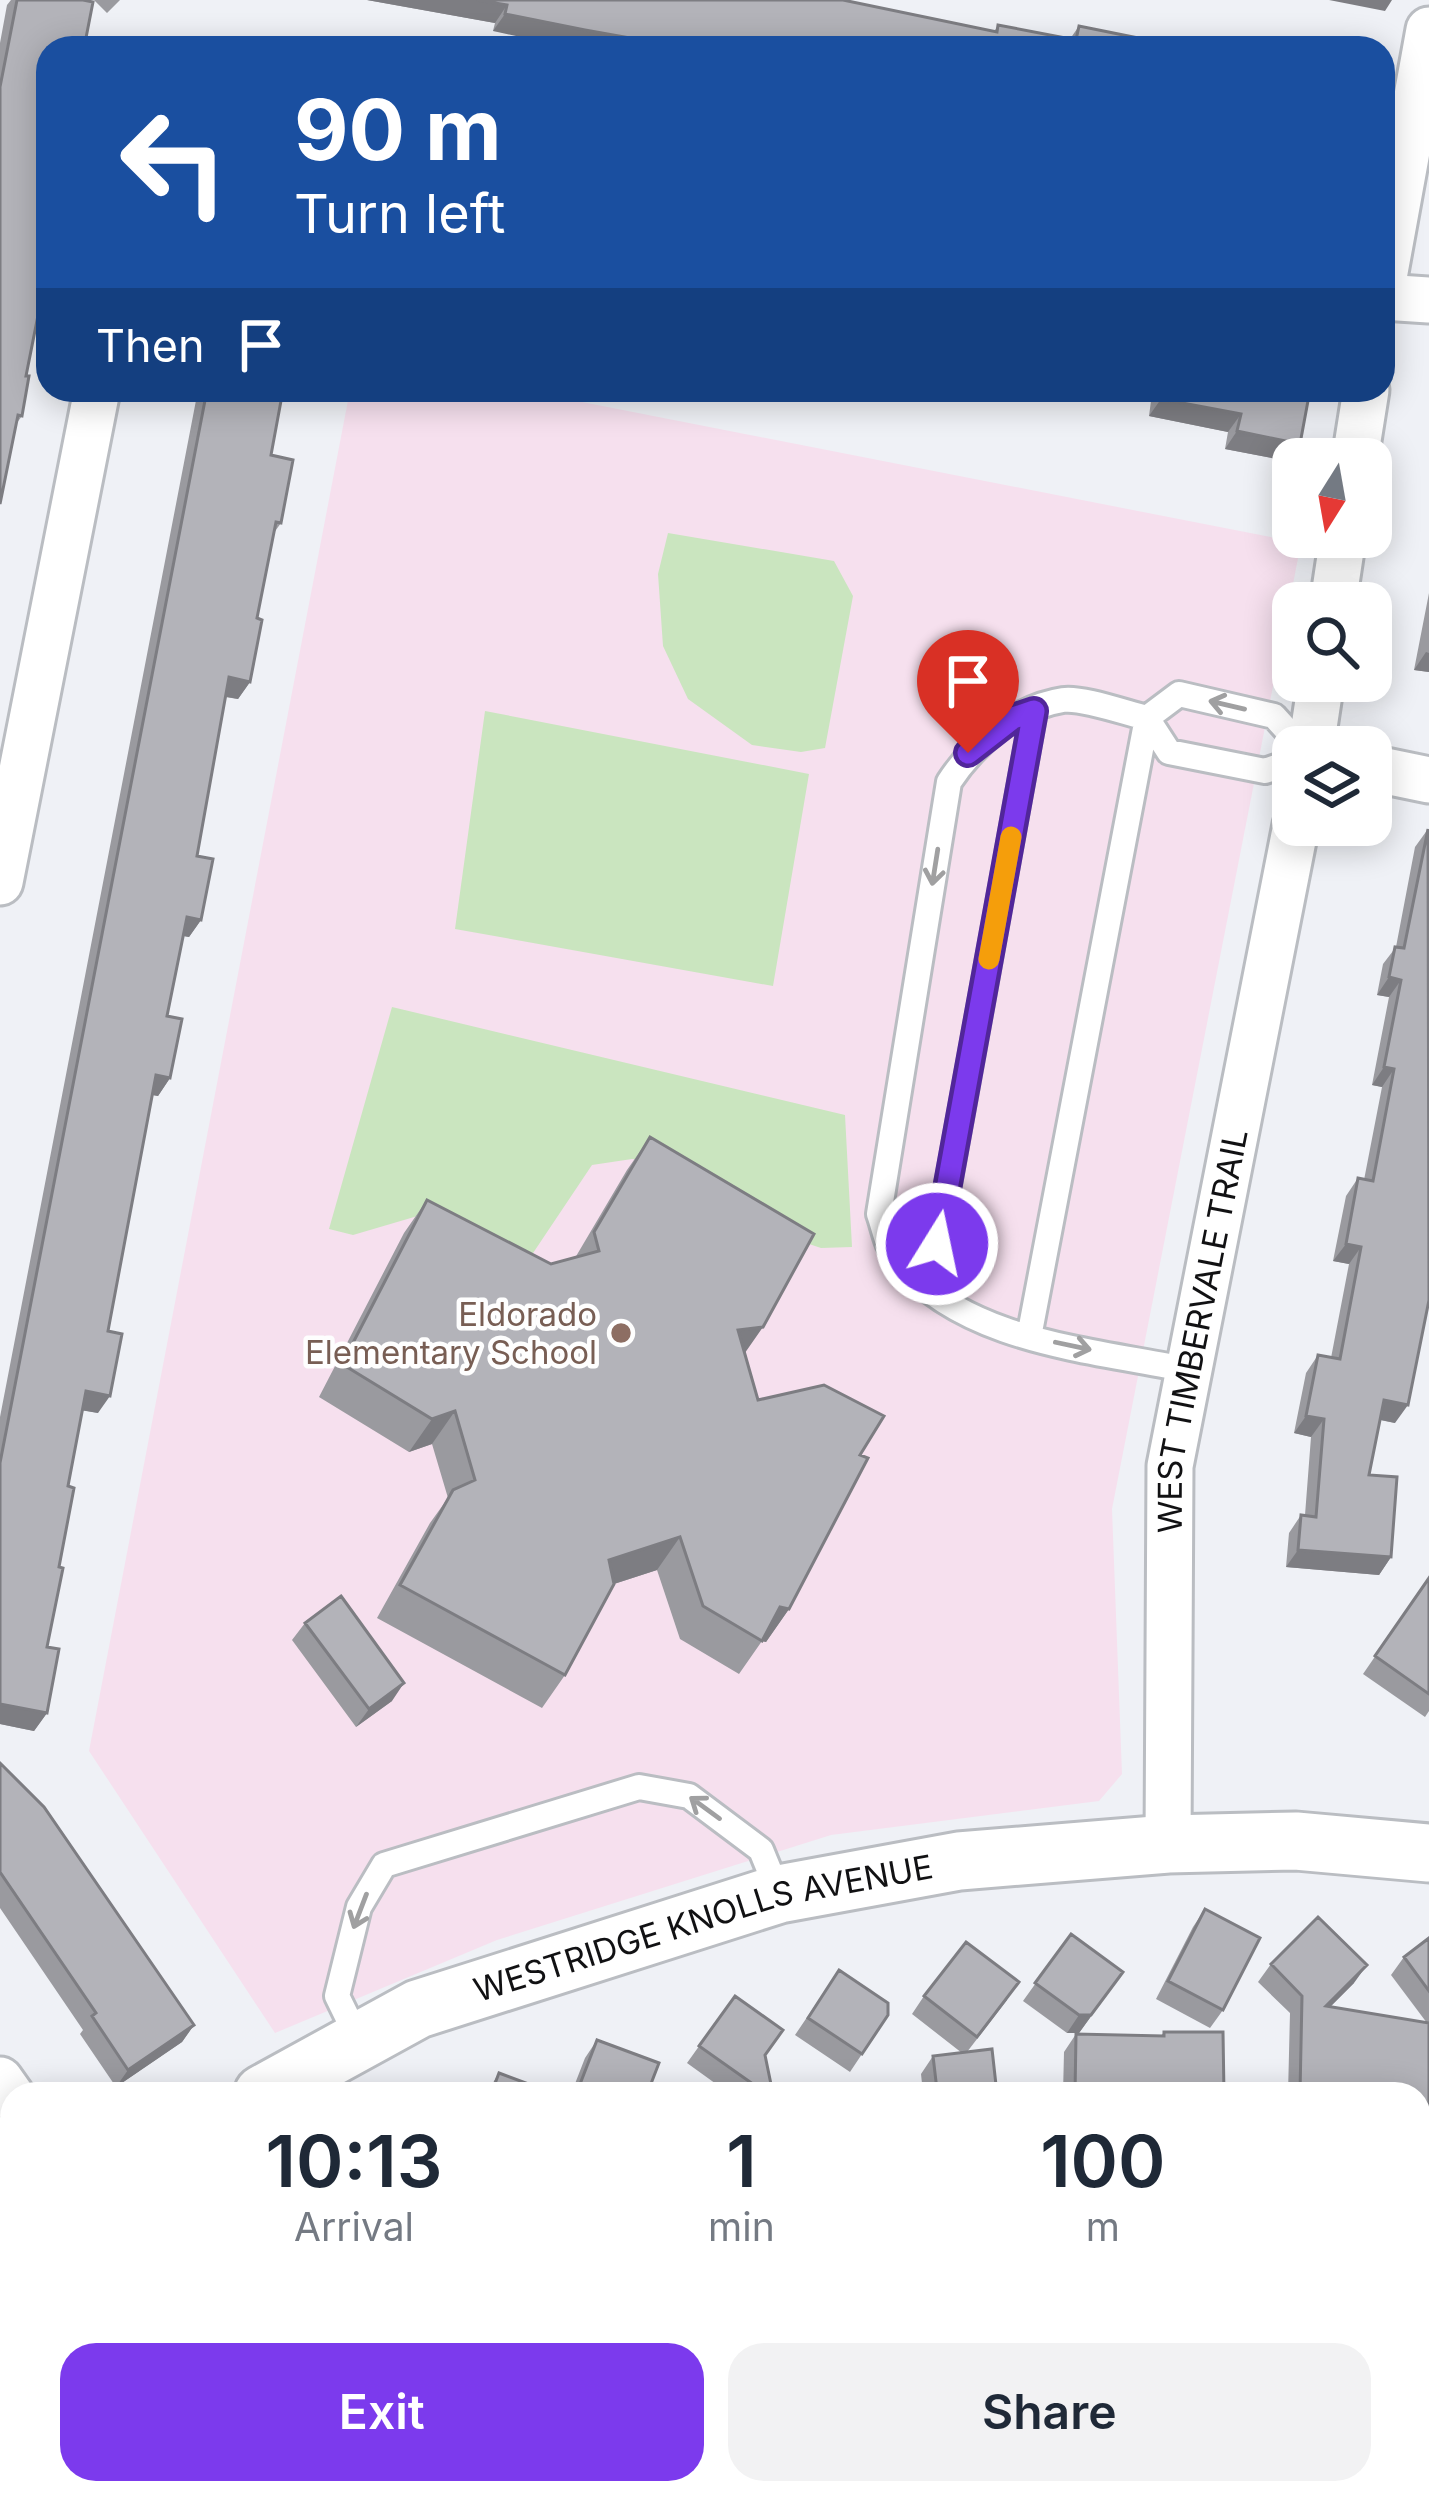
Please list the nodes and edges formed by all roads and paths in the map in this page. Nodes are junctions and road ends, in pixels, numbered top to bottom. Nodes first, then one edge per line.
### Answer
1 (1429, 30) edge
2 (1395, 217) edge
3 (1395, 298) edge
4 (1429, 301) edge
5 (95, 402) edge
6 (1364, 402) edge
7 (1358, 438) edge
8 (1034, 711) junction
9 (1147, 718) junction
10 (1284, 726) edge
11 (1272, 768) edge
12 (1392, 772) edge
13 (1429, 780) edge
14 (1292, 846) edge
15 (0, 882) edge
16 (928, 1289) junction
17 (1029, 1337) junction
18 (1189, 1370) junction
19 (1168, 1844) junction
20 (1429, 1853) edge
21 (779, 1894) junction
22 (359, 2042) junction
23 (284, 2082) edge

1 - 2 street
3 - 4 street
5 - 15 street
6 - 7 street
8 - 9 lane
8 - 16 lane
8 -> 16 lane
10 -> 9 lane
9 - 11 lane
9 - 17 lane
12 - 13 street
14 - 18 street, WEST TIMBERVALE TRAIL
16 - 17 lane
17 -> 18 lane
18 - 19 street, WEST TIMBERVALE TRAIL
19 - 20 street, WESTRIDGE KNOLLS AVENUE
19 - 21 street, WESTRIDGE KNOLLS AVENUE
21 - 22 street, WESTRIDGE KNOLLS AVENUE
21 -> 22 lane
22 - 23 street, WESTRIDGE KNOLLS AVENUE

